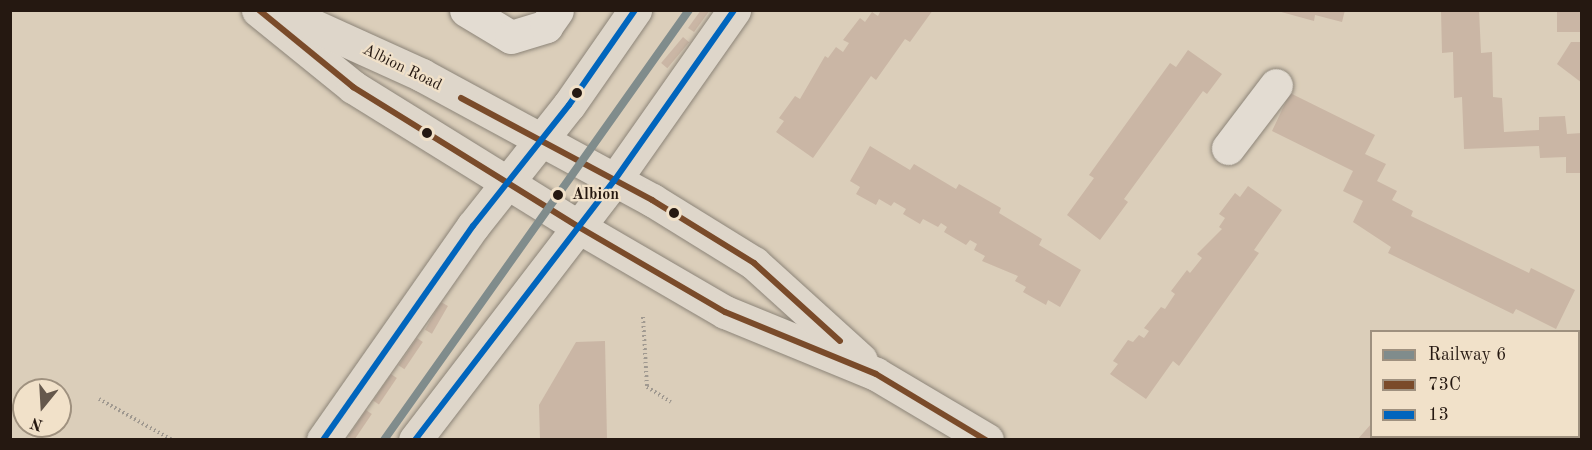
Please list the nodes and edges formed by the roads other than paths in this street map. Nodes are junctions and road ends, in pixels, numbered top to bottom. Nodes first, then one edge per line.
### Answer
1 (258, 10) edge
2 (279, 10) edge
3 (466, 10) edge
4 (557, 10) edge
5 (635, 10) edge
6 (734, 10) edge
7 (1276, 85) dead end
8 (539, 141) junction
9 (1228, 148) dead end
10 (614, 181) junction
11 (506, 183) junction
12 (577, 226) junction
13 (876, 374) junction
14 (323, 440) edge
15 (415, 440) edge
16 (987, 440) edge

1 - 11 main road, Albion Road
2 - 8 main road, Albion Road
3 - 4 lane
5 - 8 main road
6 - 10 main road
7 - 9 lane
8 - 10 main road, Albion Road
8 - 11 main road
10 - 12 main road
10 - 13 main road, Albion Road
11 - 12 main road, Albion Road
11 - 14 main road
12 - 13 main road, Albion Road
12 - 15 main road
13 - 16 main road, Albion Road

